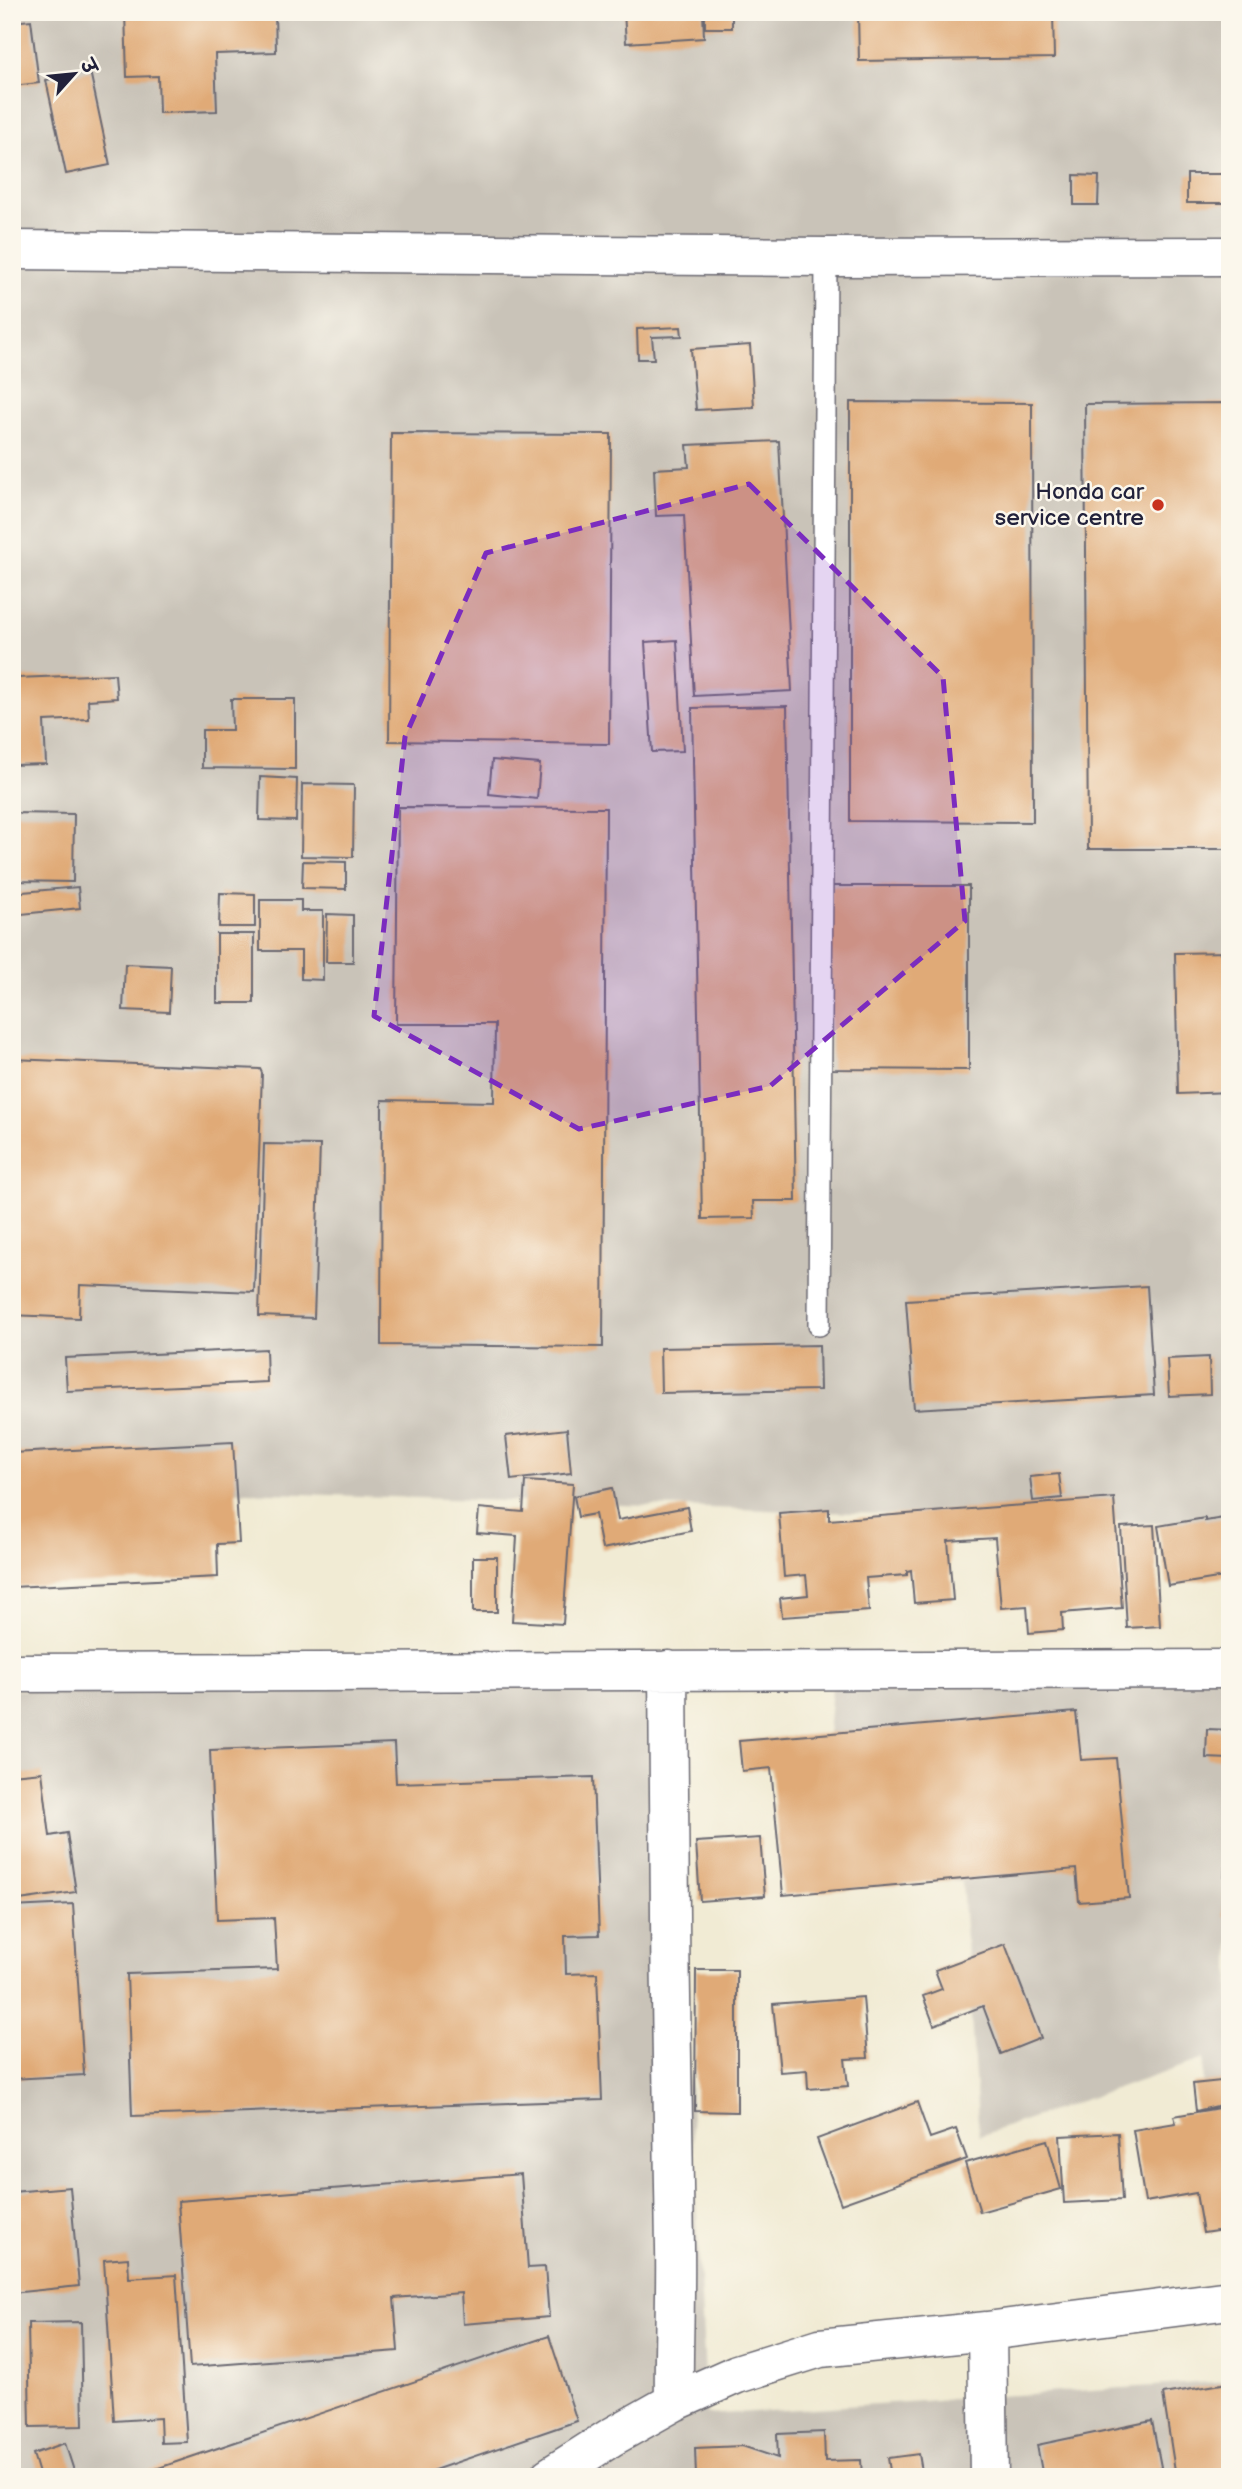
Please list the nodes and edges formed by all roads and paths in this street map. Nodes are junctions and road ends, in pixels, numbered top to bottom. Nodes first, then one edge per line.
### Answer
1 (12, 250) edge
2 (1230, 256) edge
3 (826, 257) junction
4 (819, 1325) dead end
5 (1230, 1669) edge
6 (668, 1671) junction
7 (12, 1673) edge
8 (1230, 2300) edge
9 (987, 2330) junction
10 (674, 2402) junction
11 (549, 2477) edge
12 (989, 2477) edge

1 - 3 street
2 - 3 street
3 - 4 lane
5 - 6 street
6 - 7 street
6 - 10 street
8 - 9 street
9 - 10 street
9 - 12 street
10 - 11 street

